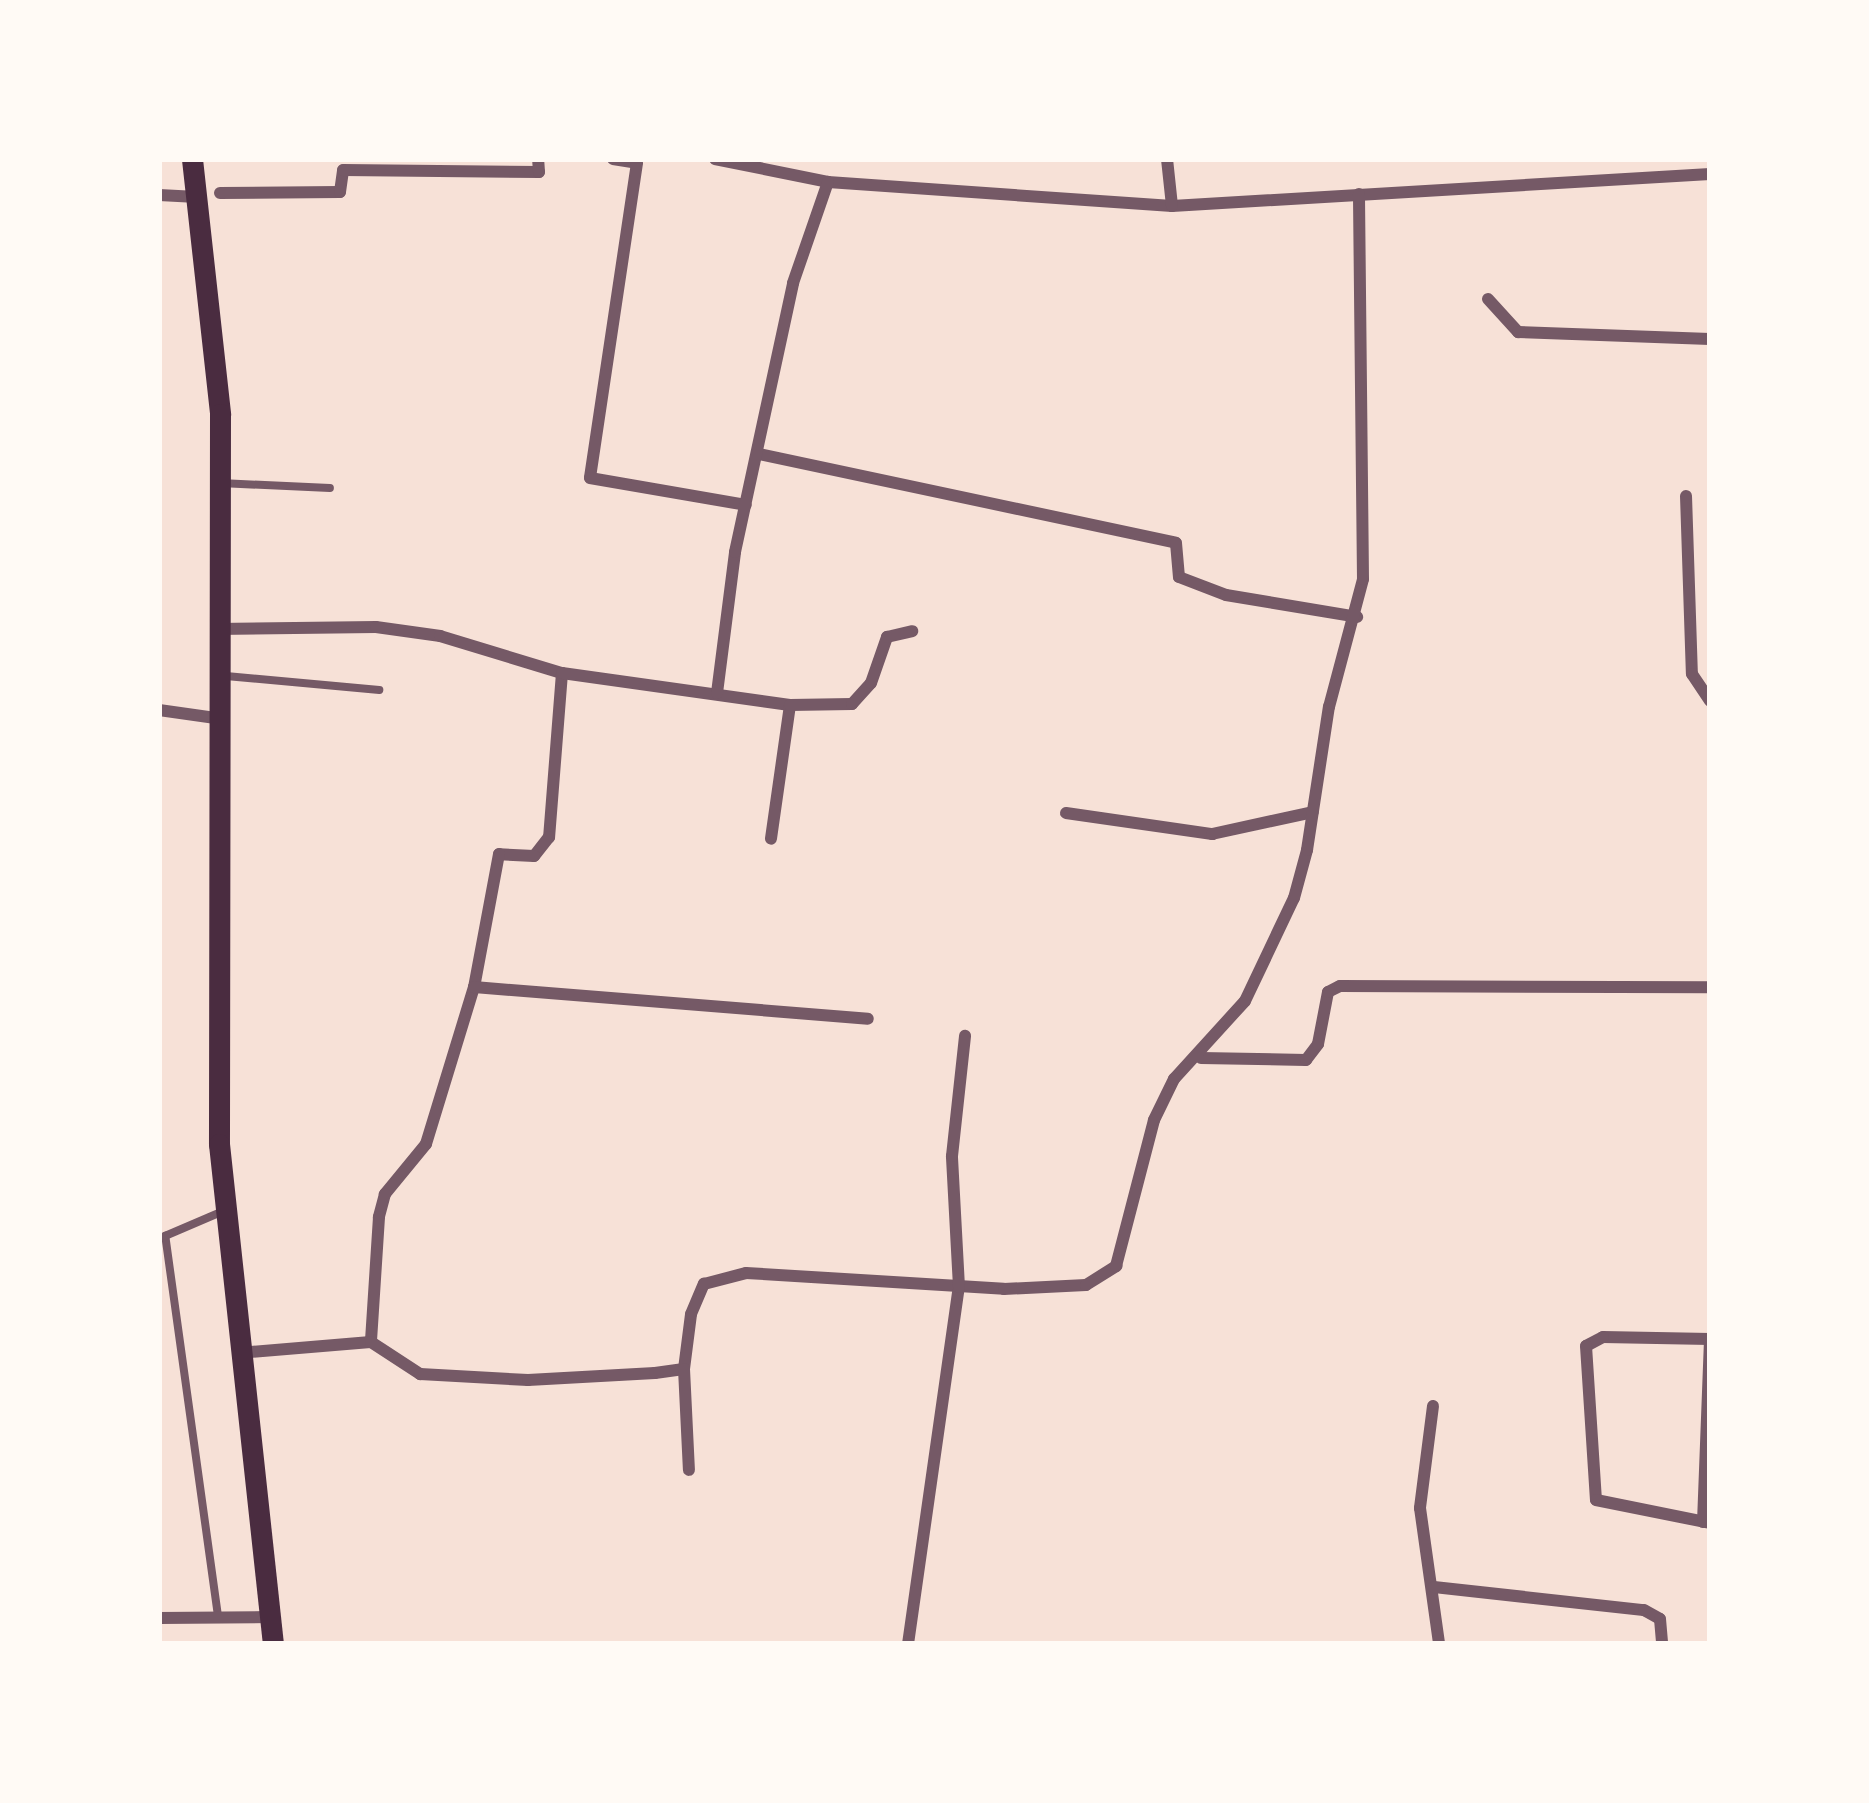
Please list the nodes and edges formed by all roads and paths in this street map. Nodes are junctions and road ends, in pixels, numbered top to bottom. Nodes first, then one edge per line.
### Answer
1 (192, 159) edge
2 (538, 159) edge
3 (613, 159) edge
4 (715, 159) edge
5 (1167, 159) edge
6 (1710, 174) edge
7 (828, 182) junction
8 (1359, 194) junction
9 (159, 195) edge
10 (209, 195) junction
11 (1172, 206) junction
12 (1488, 299) dead end
13 (1710, 339) edge
14 (759, 454) junction
15 (219, 483) junction
16 (330, 488) dead end
17 (1686, 496) dead end
18 (746, 505) junction
19 (1357, 617) junction
20 (216, 629) junction
21 (912, 631) dead end
22 (562, 673) junction
23 (216, 675) junction
24 (380, 690) dead end
25 (717, 693) junction
26 (1710, 701) edge
27 (790, 705) junction
28 (159, 710) edge
29 (215, 718) junction
30 (1313, 812) junction
31 (1066, 813) dead end
32 (771, 838) dead end
33 (474, 987) junction
34 (1710, 987) edge
35 (868, 1018) dead end
36 (965, 1036) dead end
37 (1201, 1058) junction
38 (225, 1211) junction
39 (958, 1287) junction
40 (1710, 1340) edge
41 (371, 1342) junction
42 (239, 1353) junction
43 (684, 1369) junction
44 (1433, 1406) dead end
45 (689, 1470) dead end
46 (1706, 1522) edge
47 (1434, 1587) junction
48 (269, 1617) junction
49 (159, 1618) edge
50 (218, 1618) junction
51 (273, 1644) edge
52 (908, 1644) edge
53 (1439, 1644) edge
54 (1662, 1644) edge

1 - 10 main road
2 - 10 street
3 - 18 street
4 - 7 street
5 - 11 street
6 - 8 street
7 - 11 street
7 - 14 street
8 - 11 street
8 - 19 street
9 - 10 street
10 - 15 main road
12 - 13 street
14 - 18 street
14 - 19 street
15 - 16 lane
15 - 20 main road
17 - 26 street
18 - 25 street
19 - 30 street
20 - 22 street
20 - 23 main road
21 - 27 street
22 - 25 street
22 - 33 street
23 - 24 lane
23 - 29 main road
25 - 27 street
27 - 32 street
28 - 29 street
29 - 38 main road
30 - 31 street
30 - 37 street
33 - 35 street
33 - 41 street
34 - 37 street
36 - 39 street
37 - 39 street
38 - 42 main road
38 - 50 lane
39 - 43 street
39 - 52 street
40 - 46 street
40 - 46 street
41 - 42 street
41 - 43 street
42 - 48 main road
43 - 45 street
44 - 47 street
47 - 53 street
47 - 54 street
48 - 50 street
48 - 51 main road
49 - 50 street

